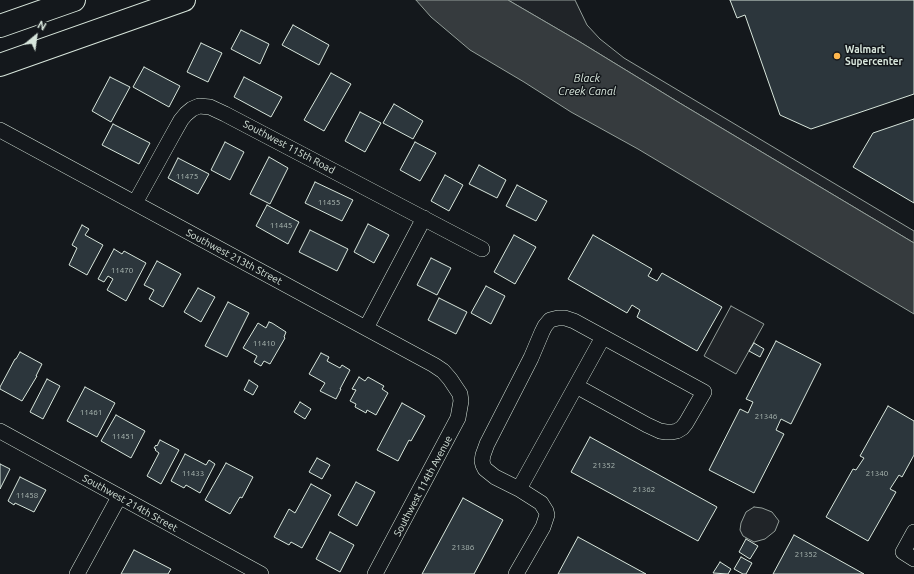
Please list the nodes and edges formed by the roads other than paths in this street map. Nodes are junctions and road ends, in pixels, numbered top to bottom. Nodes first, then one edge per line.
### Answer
1 (74, 0) edge
2 (184, 0) edge
3 (0, 26) edge
4 (0, 65) edge
5 (0, 130) edge
6 (135, 203) junction
7 (424, 218) junction
8 (482, 250) dead end
9 (366, 328) junction
10 (603, 337) junction
11 (576, 386) junction
12 (460, 394) joint
13 (0, 431) edge
14 (519, 489) junction
15 (119, 497) junction
16 (914, 532) edge
17 (914, 558) edge
18 (76, 574) edge
19 (261, 574) edge
20 (375, 574) edge
21 (516, 574) edge

1 - 3 highway
2 - 4 highway
5 - 6 street, Southwest 213th Street
6 - 7 street, Southwest 115th Road
6 - 9 street, Southwest 213th Street
7 - 8 street, Southwest 115th Road
7 - 9 street
9 - 12 street, Southwest 213th Street
10 - 11 street
10 - 11 street
10 - 14 street
11 - 14 street
12 - 20 street, Southwest 114th Avenue
13 - 15 street, Southwest 214th Street
14 - 21 street
15 - 18 street
15 - 19 street, Southwest 214th Street
16 - 17 street

